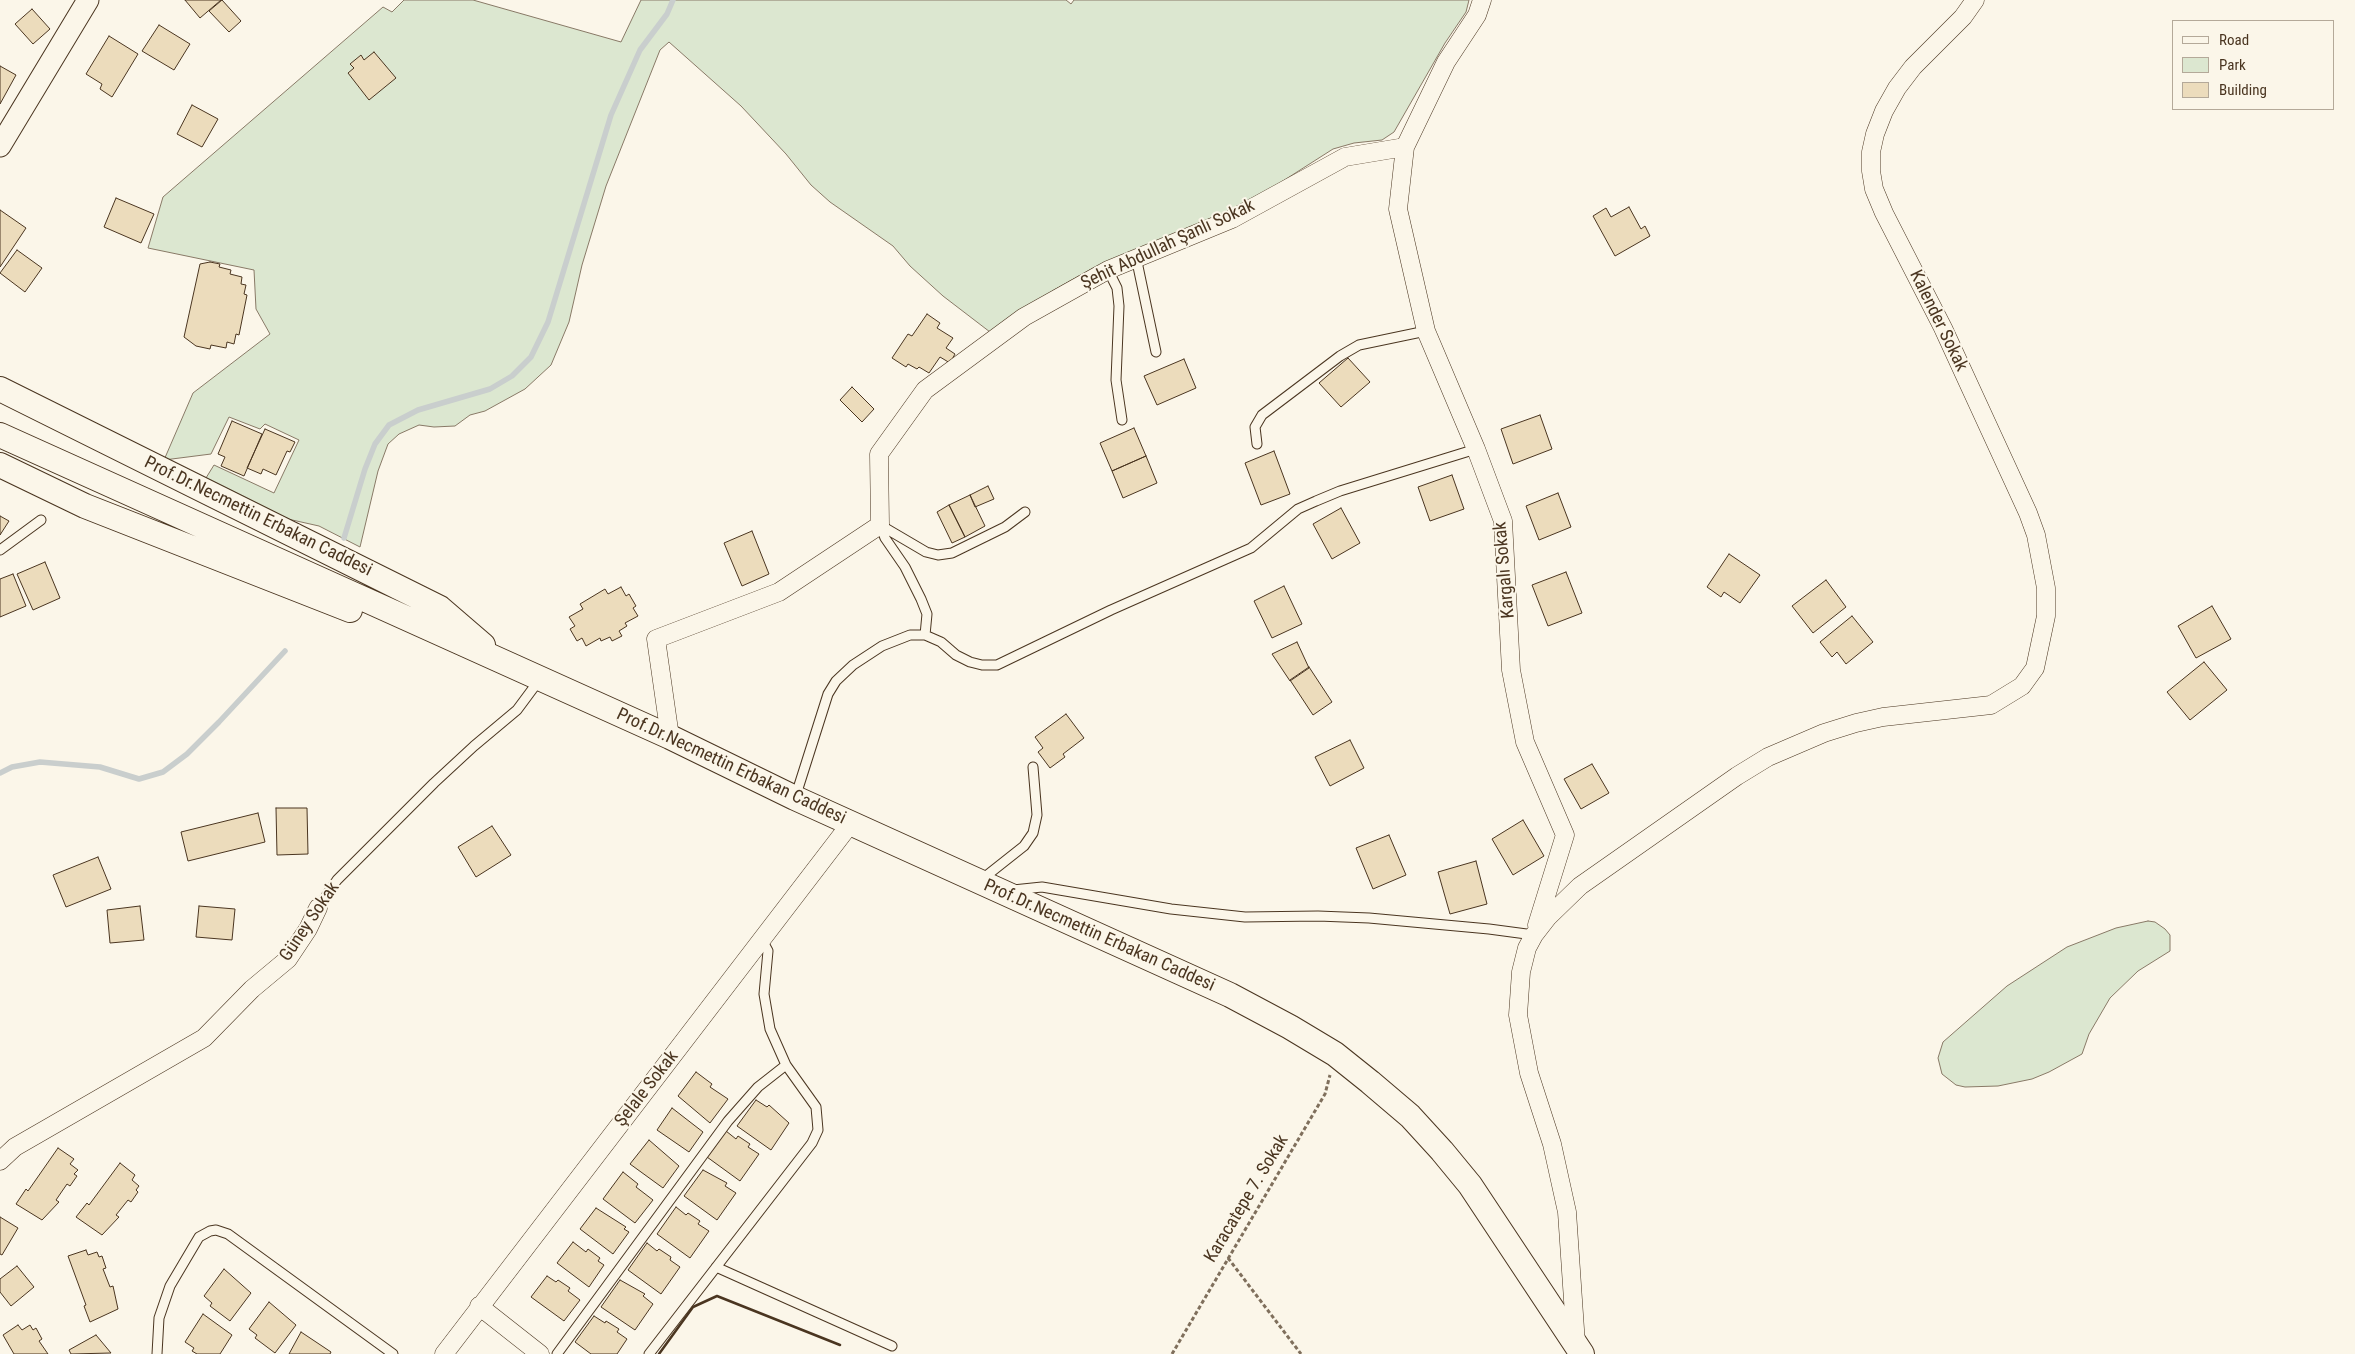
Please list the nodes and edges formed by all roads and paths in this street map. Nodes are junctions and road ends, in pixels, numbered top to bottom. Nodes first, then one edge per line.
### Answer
1 (88, 0) edge
2 (1482, 0) edge
3 (1975, 0) edge
4 (0, 146) edge
5 (1405, 147) junction
6 (1136, 257) junction
7 (1108, 270) junction
8 (1426, 332) junction
9 (1156, 352) dead end
10 (0, 389) edge
11 (1122, 420) dead end
12 (0, 436) edge
13 (1257, 444) dead end
14 (1476, 449) junction
15 (0, 464) edge
16 (1025, 512) dead end
17 (41, 520) dead end
18 (880, 524) junction
19 (0, 550) edge
20 (925, 635) junction
21 (503, 663) junction
22 (540, 679) junction
23 (670, 737) junction
24 (1033, 767) dead end
25 (795, 798) junction
26 (851, 824) junction
27 (988, 886) junction
28 (318, 908) joint
29 (1534, 935) junction
30 (762, 940) junction
31 (1335, 1054) junction
32 (786, 1064) junction
33 (0, 1161) edge
34 (1228, 1258) junction
35 (716, 1267) junction
36 (479, 1306) junction
37 (892, 1346) dead end
38 (1579, 1349) edge
39 (157, 1354) edge
40 (392, 1354) edge
41 (444, 1354) edge
42 (540, 1354) edge
43 (557, 1354) edge
44 (648, 1354) edge
45 (1172, 1354) edge
46 (1301, 1354) edge

1 - 4 street
2 - 5 street
3 - 29 street, Kalender Sokak
5 - 6 street, Şehit Abdullah Şanlı Sokak
5 - 8 street, Kargalı Sokak
6 - 7 street, Şehit Abdullah Şanlı Sokak
6 - 9 lane
7 - 11 lane
7 - 18 street, Şehit Abdullah Şanlı Sokak
8 - 13 lane
8 - 14 street, Kargalı Sokak
10 - 21 main road, Prof.Dr.Necmettin Erbakan Caddesi
12 - 21 main road, Prof.Dr.Necmettin Erbakan Caddesi
14 - 20 lane
14 - 29 street, Kargalı Sokak
15 - 21 main road, Prof.Dr.Necmettin Erbakan Caddesi
16 - 18 lane
17 - 19 lane
18 - 20 lane
18 - 23 street
20 - 25 lane
21 - 22 main road, Prof.Dr.Necmettin Erbakan Caddesi
22 - 23 main road, Prof.Dr.Necmettin Erbakan Caddesi
22 - 28 lane, Güney Sokak
23 - 25 main road, Prof.Dr.Necmettin Erbakan Caddesi
24 - 27 lane
25 - 26 main road, Prof.Dr.Necmettin Erbakan Caddesi
26 - 27 main road, Prof.Dr.Necmettin Erbakan Caddesi
26 - 30 street, Şelale Sokak
27 - 29 lane
27 - 31 main road, Prof.Dr.Necmettin Erbakan Caddesi
28 - 33 street, Güney Sokak
29 - 38 street
30 - 32 lane
30 - 36 street, Şelale Sokak
31 - 34 path, Karacatepe 7. Sokak
31 - 38 main road, Prof.Dr.Necmettin Erbakan Caddesi
32 - 35 lane
32 - 43 lane
34 - 45 path, Karacatepe 7. Sokak
34 - 46 path
35 - 37 lane
35 - 44 lane
36 - 41 street, Şelale Sokak
36 - 42 street
39 - 40 lane

